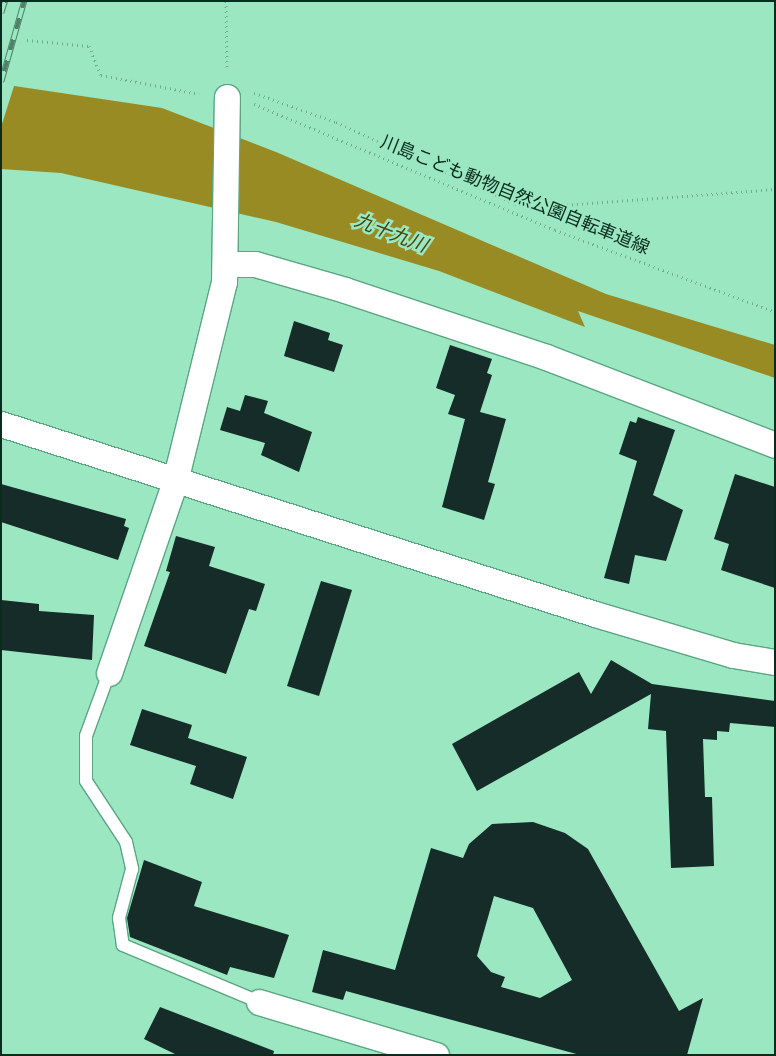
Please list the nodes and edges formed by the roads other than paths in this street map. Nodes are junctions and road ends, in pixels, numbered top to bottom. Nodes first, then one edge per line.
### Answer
1 (227, 101) road end
2 (227, 256) junction
3 (1, 424) edge
4 (775, 445) edge
5 (175, 481) junction
6 (775, 662) edge
7 (110, 673) joint
8 (260, 1002) joint
9 (436, 1055) edge

1 - 2 street
2 - 4 street
2 - 5 street
3 - 5 street
5 - 6 street
5 - 7 street
7 - 8 lane
8 - 9 street

